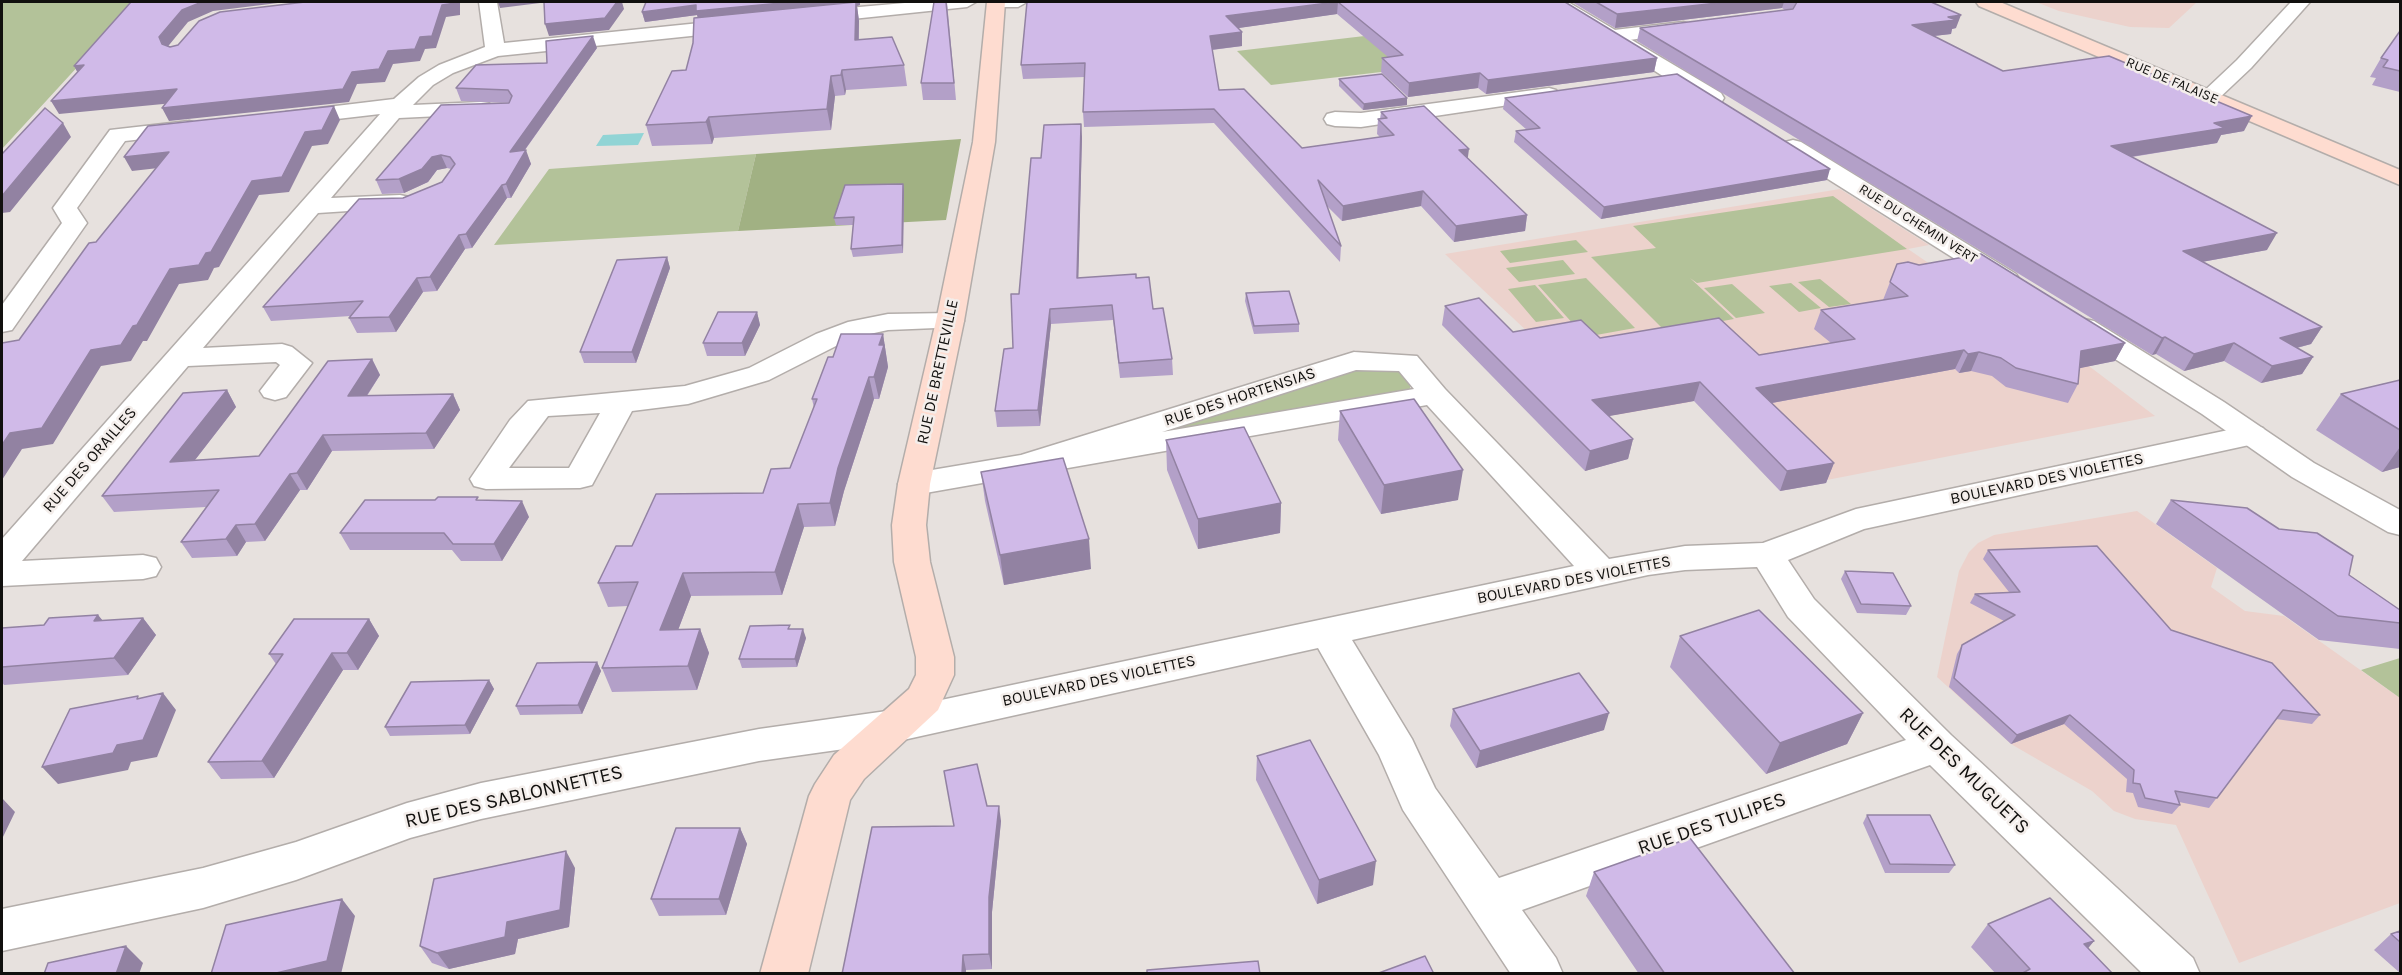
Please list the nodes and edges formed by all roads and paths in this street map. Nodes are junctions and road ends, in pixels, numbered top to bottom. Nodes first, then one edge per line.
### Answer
1 (488, 2) edge
2 (967, 2) edge
3 (998, 2) edge
4 (1018, 2) edge
5 (1556, 2) edge
6 (1985, 2) edge
7 (2301, 2) edge
8 (790, 20) edge
9 (754, 23) edge
10 (1703, 25) edge
11 (1614, 36) junction
12 (495, 50) junction
13 (1679, 77) junction
14 (1643, 82) edge
15 (1572, 91) edge
16 (2209, 97) junction
17 (396, 109) junction
18 (504, 110) edge
19 (1733, 110) edge
20 (1335, 118) dead end
21 (269, 119) edge
22 (209, 126) edge
23 (1776, 137) edge
24 (2400, 178) edge
25 (419, 197) edge
26 (312, 206) junction
27 (2028, 293) edge
28 (2057, 311) edge
29 (950, 321) junction
30 (2, 324) edge
31 (178, 358) junction
32 (275, 391) dead end
33 (1434, 395) junction
34 (621, 403) dead end
35 (2252, 435) junction
36 (1034, 462) junction
37 (914, 484) junction
38 (2400, 524) edge
39 (7, 549) edge
40 (1767, 555) junction
41 (142, 567) dead end
42 (1601, 573) junction
43 (2, 574) edge
44 (1328, 632) junction
45 (894, 726) junction
46 (1937, 747) junction
47 (1488, 902) junction
48 (2, 930) edge
49 (784, 974) edge
50 (1539, 974) edge
51 (2176, 974) edge

1 - 12 street
2 - 8 street
3 - 4 street
3 - 29 main road, RUE DE BRETTEVILLE
5 - 11 street
6 - 16 main road, RUE DE FALAISE
7 - 16 street
9 - 12 street, RUE DES ORAILLES
10 - 11 street
11 - 13 street
12 - 17 street, RUE DES ORAILLES
13 - 14 street
13 - 19 street
15 - 20 street
16 - 24 main road, RUE DE FALAISE
17 - 18 street
17 - 21 street
17 - 26 street, RUE DES ORAILLES
22 - 30 street
23 - 27 street, RUE DU CHEMIN VERT
25 - 26 street
26 - 31 street, RUE DES ORAILLES
28 - 35 street
29 - 34 street
29 - 37 main road, RUE DE BRETTEVILLE
31 - 32 street
31 - 39 street, RUE DES ORAILLES
33 - 36 street, RUE DES HORTENSIAS
33 - 36 street, RUE DES HORTENSIAS
33 - 42 street, RUE DES HORTENSIAS
35 - 38 street
35 - 40 street, BOULEVARD DES VIOLETTES
36 - 37 street, RUE DES HORTENSIAS
37 - 45 main road, RUE DE BRETTEVILLE
40 - 42 street, BOULEVARD DES VIOLETTES
40 - 46 street, RUE DES MUGUETS
41 - 43 street
42 - 44 street, BOULEVARD DES VIOLETTES
44 - 45 street, BOULEVARD DES VIOLETTES
44 - 47 street
45 - 48 street, RUE DES SABLONNETTES
45 - 49 main road, RUE DE BRETTEVILLE
46 - 47 street, RUE DES TULIPES
46 - 51 street, RUE DES MUGUETS
47 - 50 street

